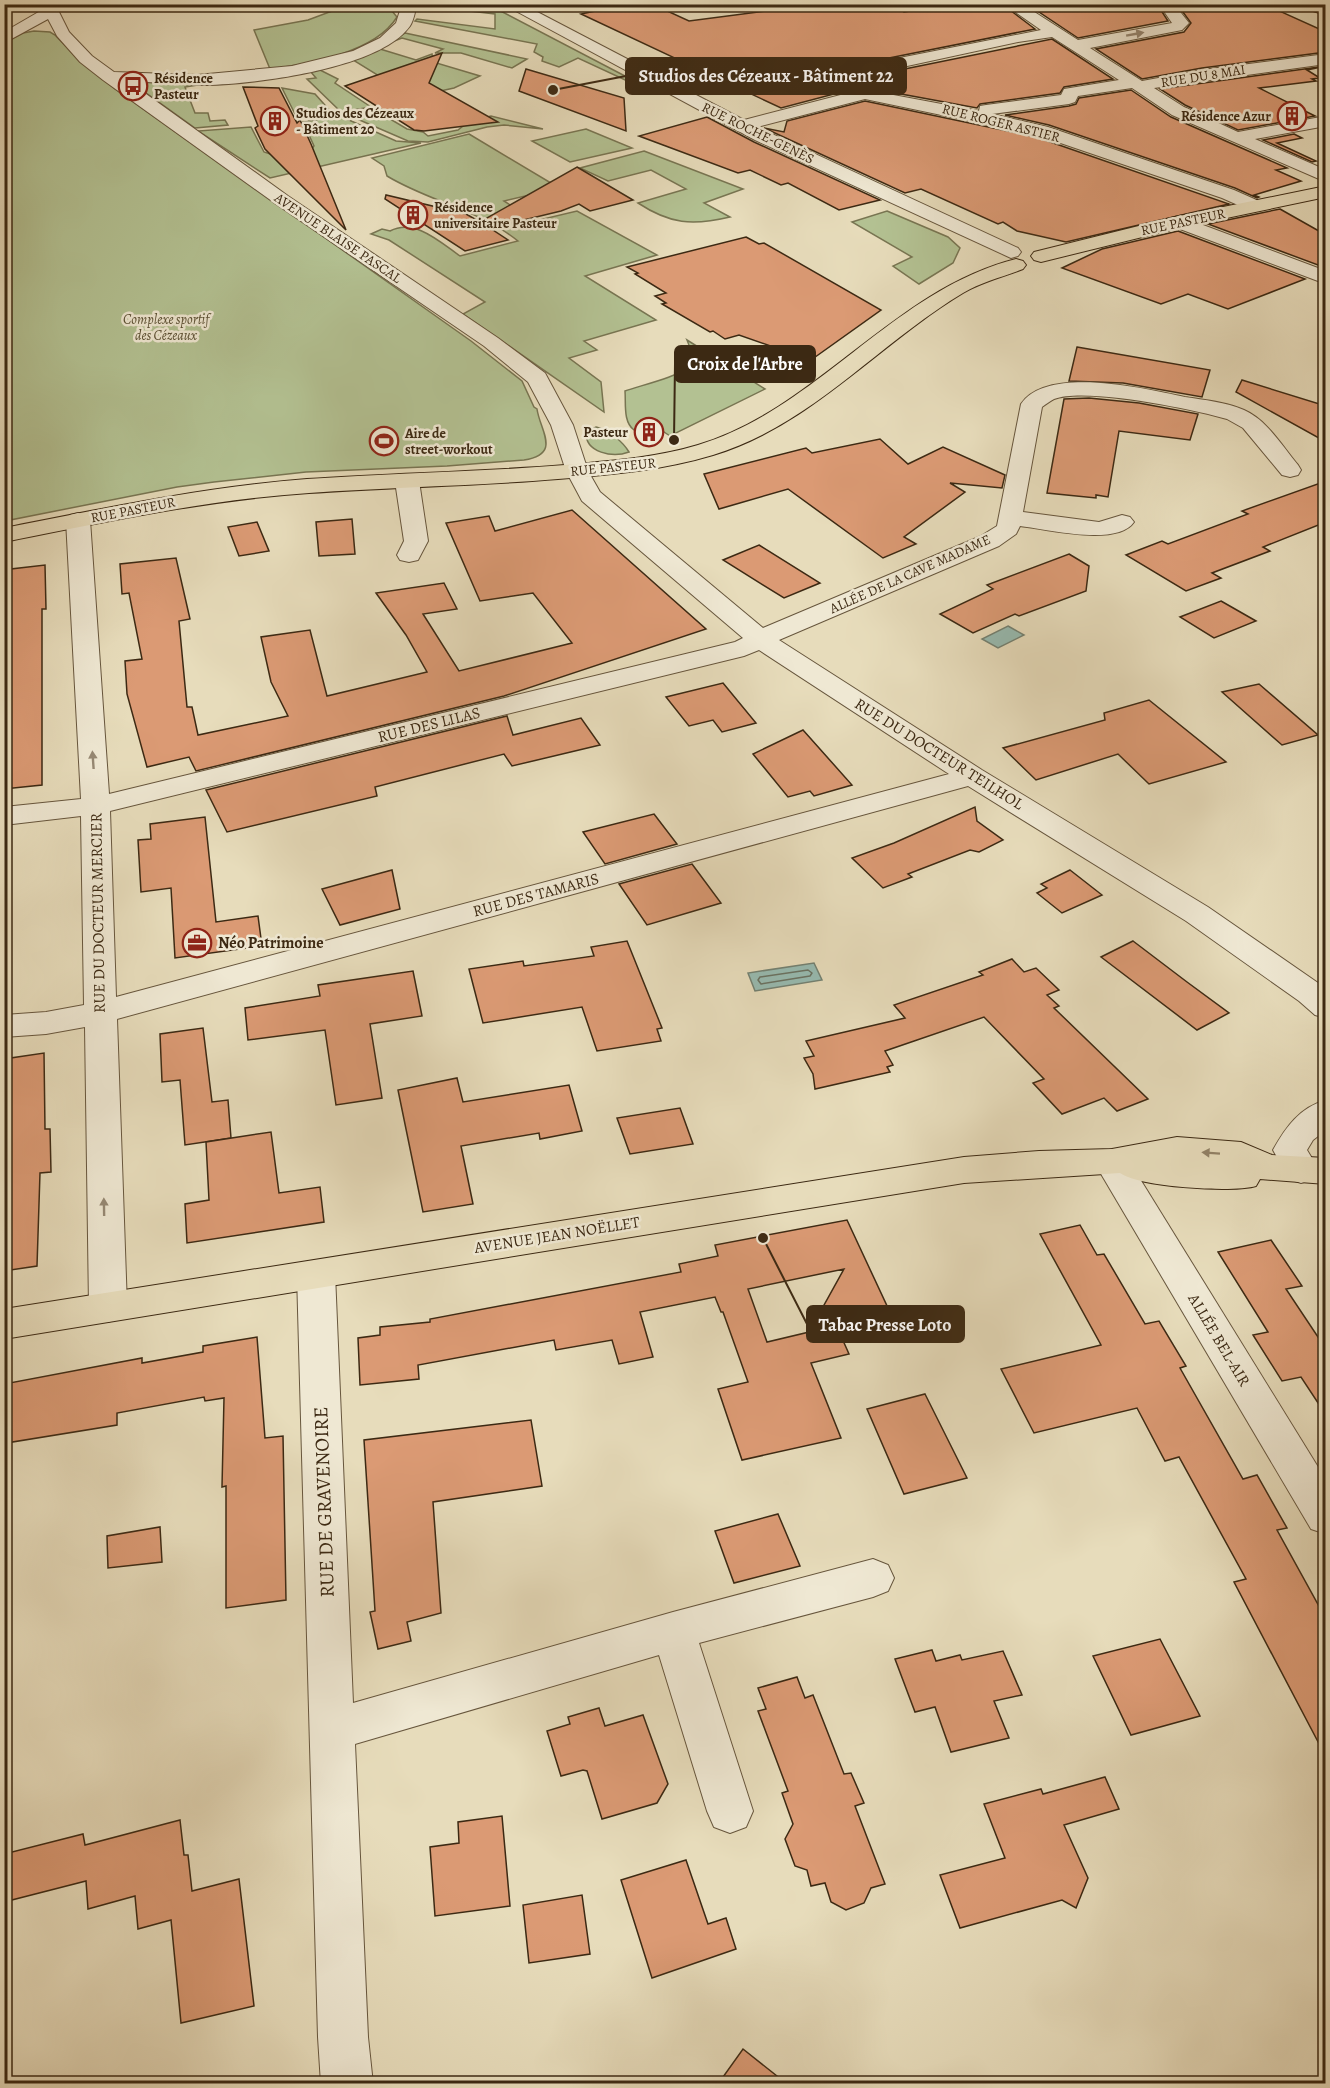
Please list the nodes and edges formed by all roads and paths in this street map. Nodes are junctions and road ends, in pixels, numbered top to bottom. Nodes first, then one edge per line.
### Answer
1 (410, 4) edge
2 (510, 4) edge
3 (1011, 4) edge
4 (1166, 4) edge
5 (1305, 4) edge
6 (48, 8) edge
7 (1326, 12) edge
8 (28, 26) junction
9 (1057, 32) junction
10 (62, 33) junction
11 (4, 39) edge
12 (1078, 45) junction
13 (1326, 58) edge
14 (1267, 66) junction
15 (864, 75) junction
16 (109, 77) junction
17 (818, 79) dead end
18 (1138, 85) junction
19 (865, 94) junction
20 (969, 114) junction
21 (1326, 121) edge
22 (741, 126) junction
23 (1236, 137) junction
24 (1326, 177) edge
25 (1326, 191) edge
26 (1255, 207) junction
27 (1179, 222) junction
28 (1014, 259) junction
29 (1326, 278) edge
30 (1290, 470) dead end
31 (577, 471) junction
32 (407, 481) junction
33 (1012, 518) junction
34 (78, 520) junction
35 (1122, 522) dead end
36 (4, 535) edge
37 (409, 555) dead end
38 (760, 639) junction
39 (972, 776) junction
40 (96, 806) junction
41 (4, 816) edge
42 (1326, 1007) edge
43 (99, 1013) junction
44 (4, 1026) edge
45 (1326, 1112) edge
46 (1112, 1162) junction
47 (1313, 1171) edge
48 (316, 1274) junction
49 (108, 1307) junction
50 (4, 1324) edge
51 (1326, 1517) edge
52 (873, 1578) dead end
53 (673, 1631) junction
54 (332, 1730) junction
55 (730, 1811) dead end
56 (345, 2060) edge

1 - 16 street
2 - 22 street, RUE ROCHE-GENÈS
3 - 9 street
12 -> 4 street
5 - 7 main road
6 - 8 street
6 - 10 street, AVENUE BLAISE PASCAL
8 - 10 street
8 - 11 street
9 - 12 street
9 - 15 street
10 - 16 street, AVENUE BLAISE PASCAL
12 - 18 street
13 - 14 street, RUE DU 8 MAI
13 - 14 street, RUE DU 8 MAI
14 - 18 street, RUE DU 8 MAI
15 - 17 street
15 - 19 street
16 - 31 street, AVENUE BLAISE PASCAL
18 - 20 street, RUE DU 8 MAI
18 - 23 street
19 - 20 street, RUE ROGER ASTIER
19 - 22 street, RUE ROGER ASTIER
20 - 26 street, RUE ROGER ASTIER
21 - 23 street
22 - 28 street, RUE ROCHE-GENÈS
23 - 24 street
25 - 26 main road, RUE PASTEUR
26 - 27 main road, RUE PASTEUR
27 - 28 main road, RUE PASTEUR
27 - 29 street
28 - 31 main road, RUE PASTEUR
30 - 33 street
31 - 32 main road, RUE PASTEUR
31 - 38 street, RUE DU DOCTEUR TEILHOL
32 - 34 main road, RUE PASTEUR
32 - 37 street
33 - 35 street
33 - 38 street, ALLÉE DE LA CAVE MADAME
34 - 36 main road, RUE PASTEUR
40 -> 34 street, RUE DU DOCTEUR MERCIER
38 - 39 street, RUE DU DOCTEUR TEILHOL
38 - 40 street, RUE DES LILAS
39 - 42 street, RUE DU DOCTEUR TEILHOL
39 - 43 street, RUE DES TAMARIS
40 - 41 street, RUE DES LILAS
40 - 43 street, RUE DU DOCTEUR MERCIER
43 - 44 street, RUE DES TAMARIS
49 -> 43 street, RUE DU DOCTEUR MERCIER
45 - 47 street
46 - 47 main road, AVENUE JEAN NOËLLET
46 - 48 main road, AVENUE JEAN NOËLLET
46 - 51 street, ALLÉE BEL-AIR
48 - 49 main road, AVENUE JEAN NOËLLET
48 - 54 street, RUE DE GRAVENOIRE
49 - 50 main road, AVENUE JEAN NOËLLET
52 - 53 street
53 - 54 street
53 - 55 street
54 - 56 street, RUE DE GRAVENOIRE

